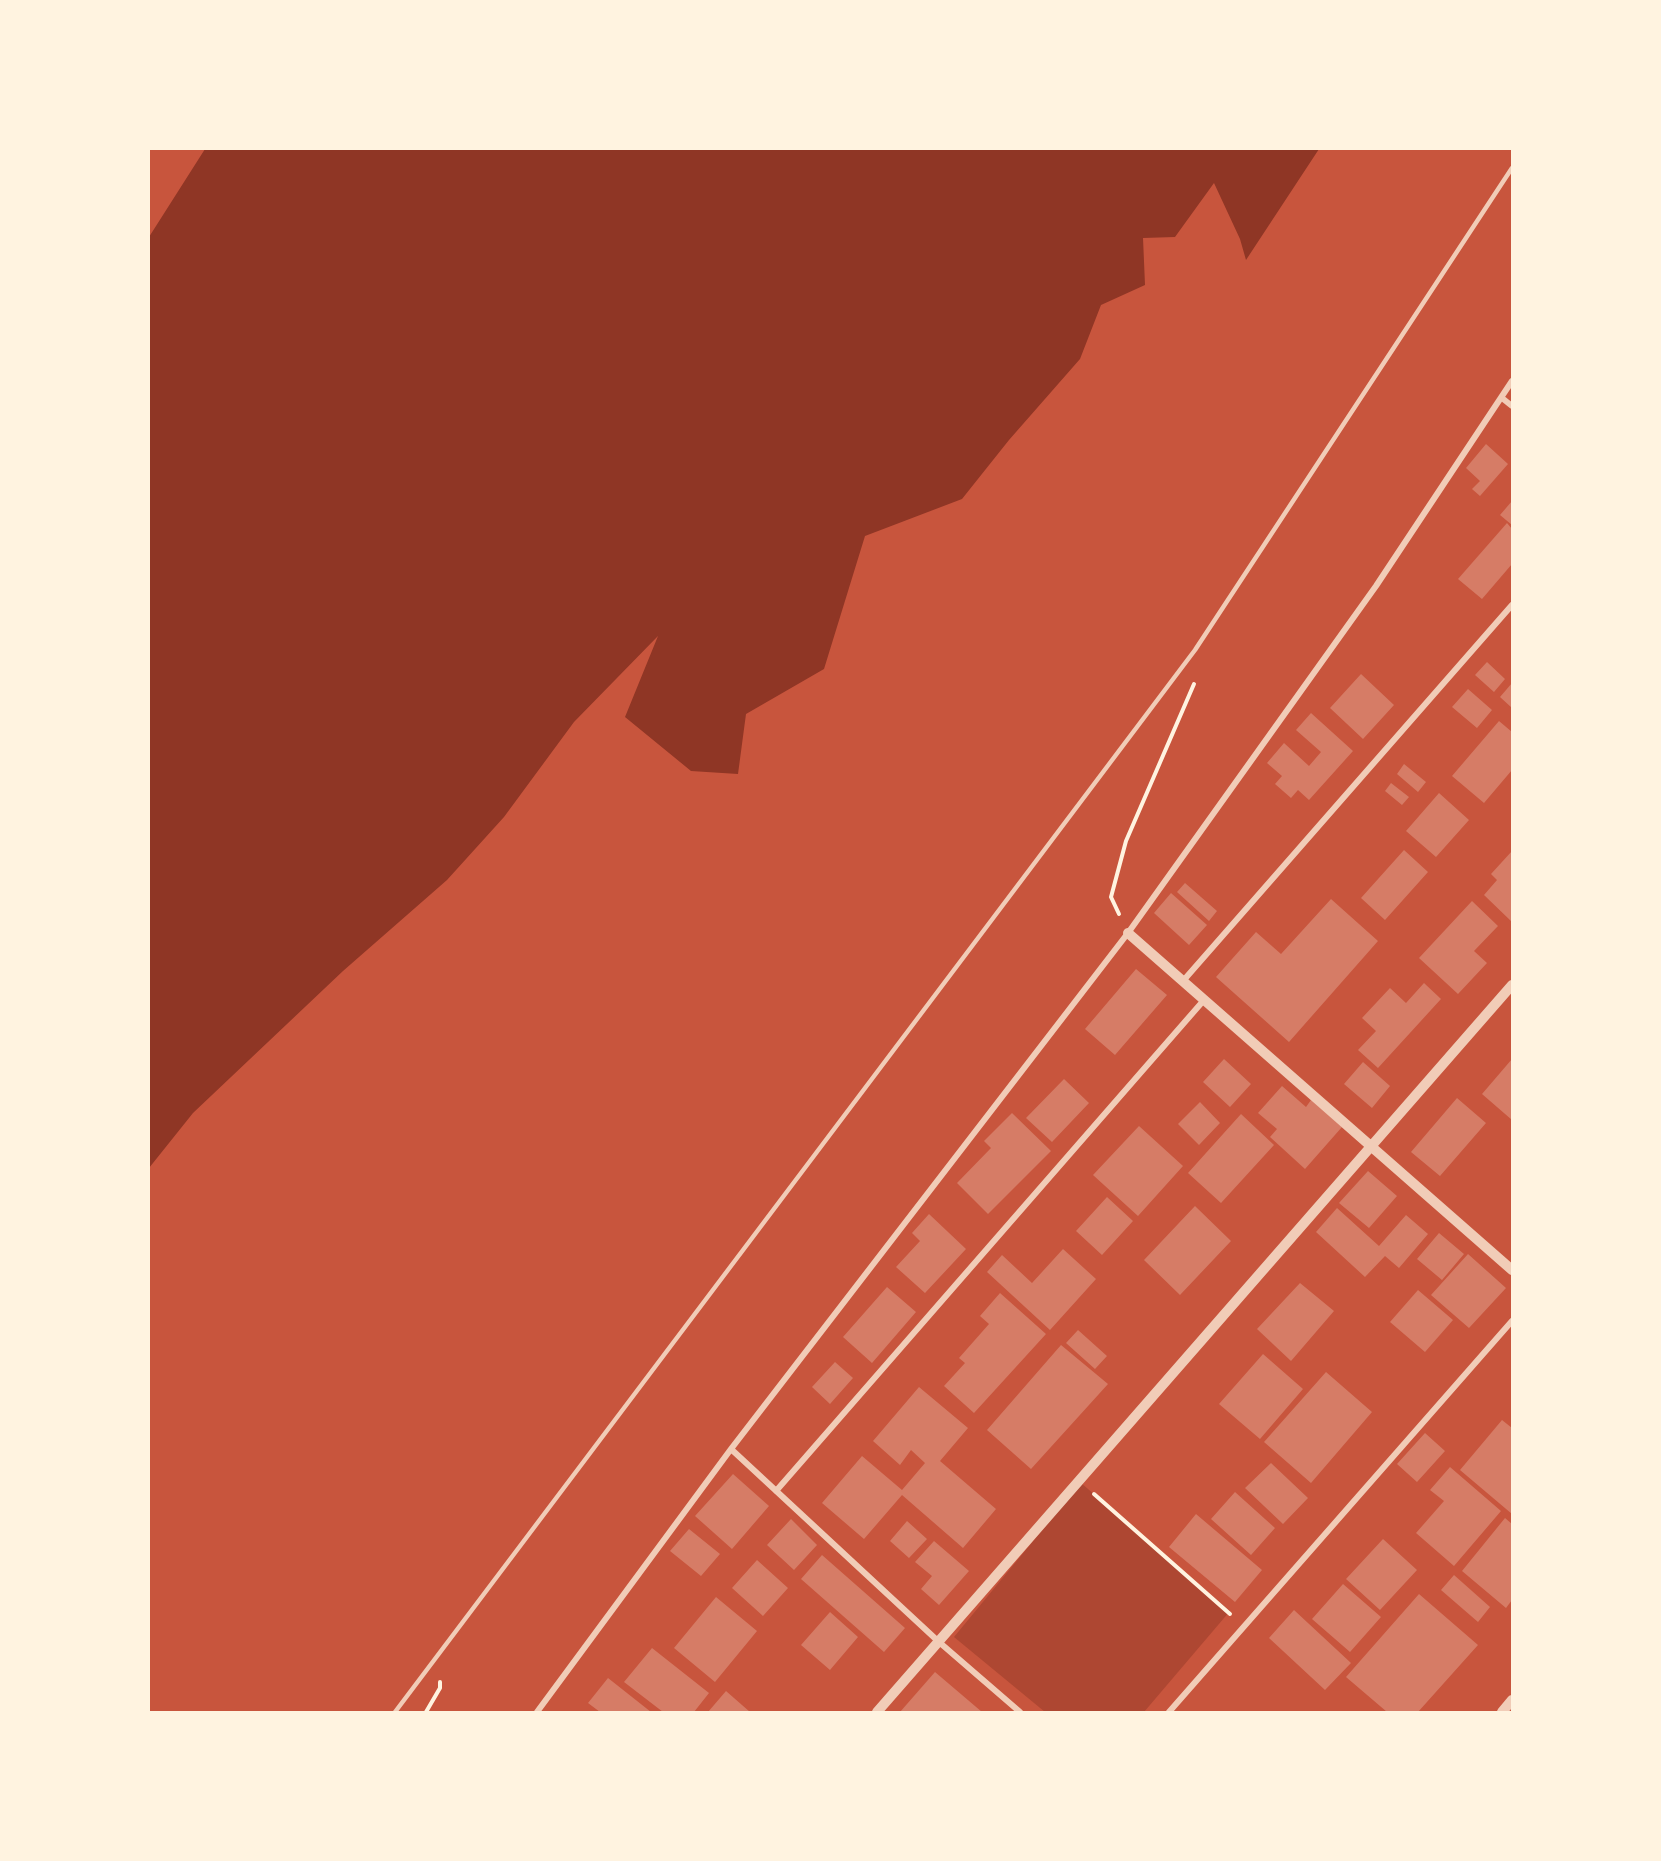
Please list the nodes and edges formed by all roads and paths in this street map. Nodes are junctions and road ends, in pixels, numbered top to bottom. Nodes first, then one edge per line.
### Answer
1 (1512, 168) edge
2 (1512, 381) edge
3 (1502, 398) junction
4 (1512, 406) edge
5 (1512, 605) edge
6 (1195, 650) junction
7 (1128, 933) junction
8 (1183, 981) junction
9 (1512, 985) edge
10 (1204, 1000) junction
11 (1371, 1147) junction
12 (1512, 1270) edge
13 (1512, 1320) edge
14 (731, 1449) junction
15 (1079, 1481) junction
16 (776, 1491) junction
17 (1244, 1626) junction
18 (939, 1642) junction
19 (1512, 1701) edge
20 (395, 1713) edge
21 (537, 1713) edge
22 (877, 1713) edge
23 (1020, 1713) edge
24 (1169, 1713) edge
25 (1502, 1713) edge

1 - 6 lane
2 - 3 street
3 - 4 street
3 - 7 street
5 - 8 street
6 - 7 path
6 - 20 lane
7 - 8 street
7 - 14 street
8 - 10 street
9 - 11 street
10 - 11 street
10 - 16 street
11 - 12 street
11 - 15 street
13 - 17 street
14 - 16 street
14 - 21 street
15 - 17 path
15 - 18 street
16 - 18 street
17 - 24 street
18 - 22 street
18 - 23 street
19 - 25 street

